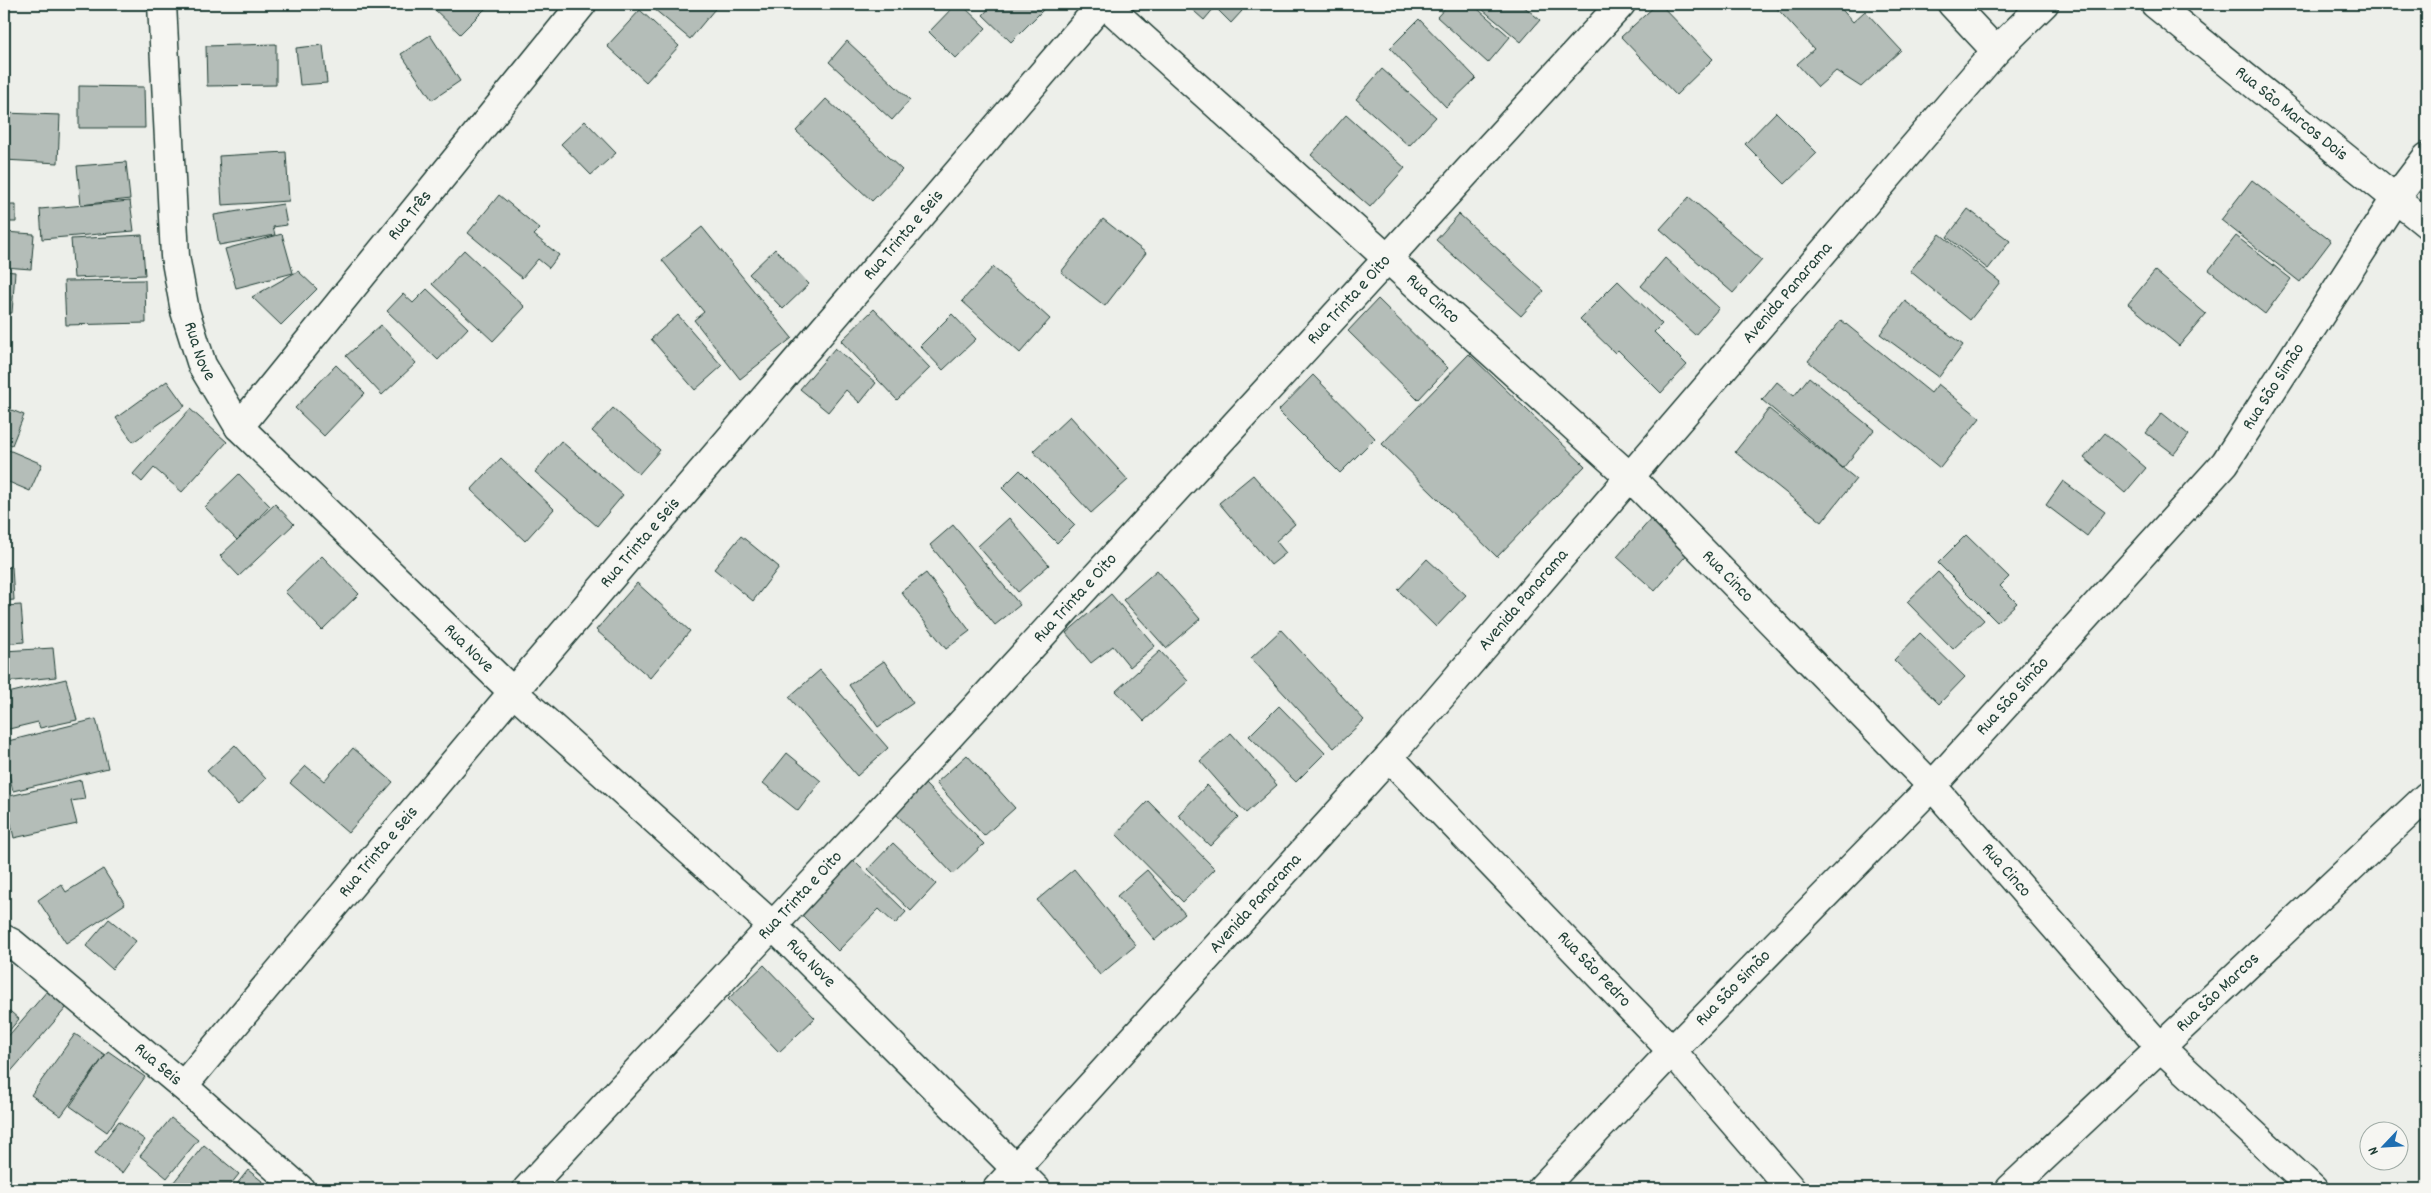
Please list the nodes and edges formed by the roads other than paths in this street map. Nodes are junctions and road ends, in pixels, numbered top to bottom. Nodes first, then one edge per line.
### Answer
1 (162, 4) edge
2 (582, 4) edge
3 (1103, 4) edge
4 (1621, 4) edge
5 (1952, 4) edge
6 (2044, 4) edge
7 (2155, 4) edge
8 (1996, 52) junction
9 (2427, 157) edge
10 (2395, 199) junction
11 (2427, 224) edge
12 (1387, 256) junction
13 (240, 427) junction
14 (1631, 478) junction
15 (513, 692) junction
16 (1390, 757) junction
17 (1932, 786) junction
18 (2427, 796) edge
19 (772, 925) junction
20 (7, 933) edge
21 (2160, 1047) junction
22 (1672, 1051) junction
23 (183, 1086) junction
24 (1017, 1169) junction
25 (300, 1189) edge
26 (527, 1189) edge
27 (997, 1189) edge
28 (1036, 1189) edge
29 (1541, 1189) edge
30 (1791, 1189) edge
31 (2010, 1189) edge
32 (2313, 1189) edge

1 - 13 street, Rua Nove
2 - 13 street, Rua Três
3 - 12 street, Rua Cinco
3 - 15 street, Rua Trinta e Seis
4 - 12 street, Rua Trinta e Oito
5 - 8 street
6 - 8 street, Avenida Panarama
7 - 10 street, Rua São Marcos Dois
8 - 14 street, Avenida Panarama
9 - 10 street, Rua São Simão
10 - 11 street, Rua São Marcos Dois
10 - 17 street, Rua São Simão
12 - 14 street, Rua Cinco
12 - 19 street, Rua Trinta e Oito
13 - 15 street, Rua Nove
14 - 16 street, Avenida Panarama
14 - 17 street, Rua Cinco
15 - 19 street, Rua Nove
15 - 23 street, Rua Trinta e Seis
16 - 22 street, Rua São Pedro
16 - 24 street, Avenida Panarama
17 - 21 street, Rua Cinco
17 - 22 street, Rua São Simão
18 - 21 street, Rua São Marcos
19 - 24 street, Rua Nove
19 - 26 street, Rua Trinta e Oito
20 - 23 street, Rua Seis
21 - 31 street, Rua São Marcos
21 - 32 street, Rua Cinco
22 - 29 street, Rua São Simão
22 - 30 street, Rua São Pedro
23 - 25 street, Rua Seis
24 - 27 street, Avenida Panarama
24 - 28 street, Rua Nove

